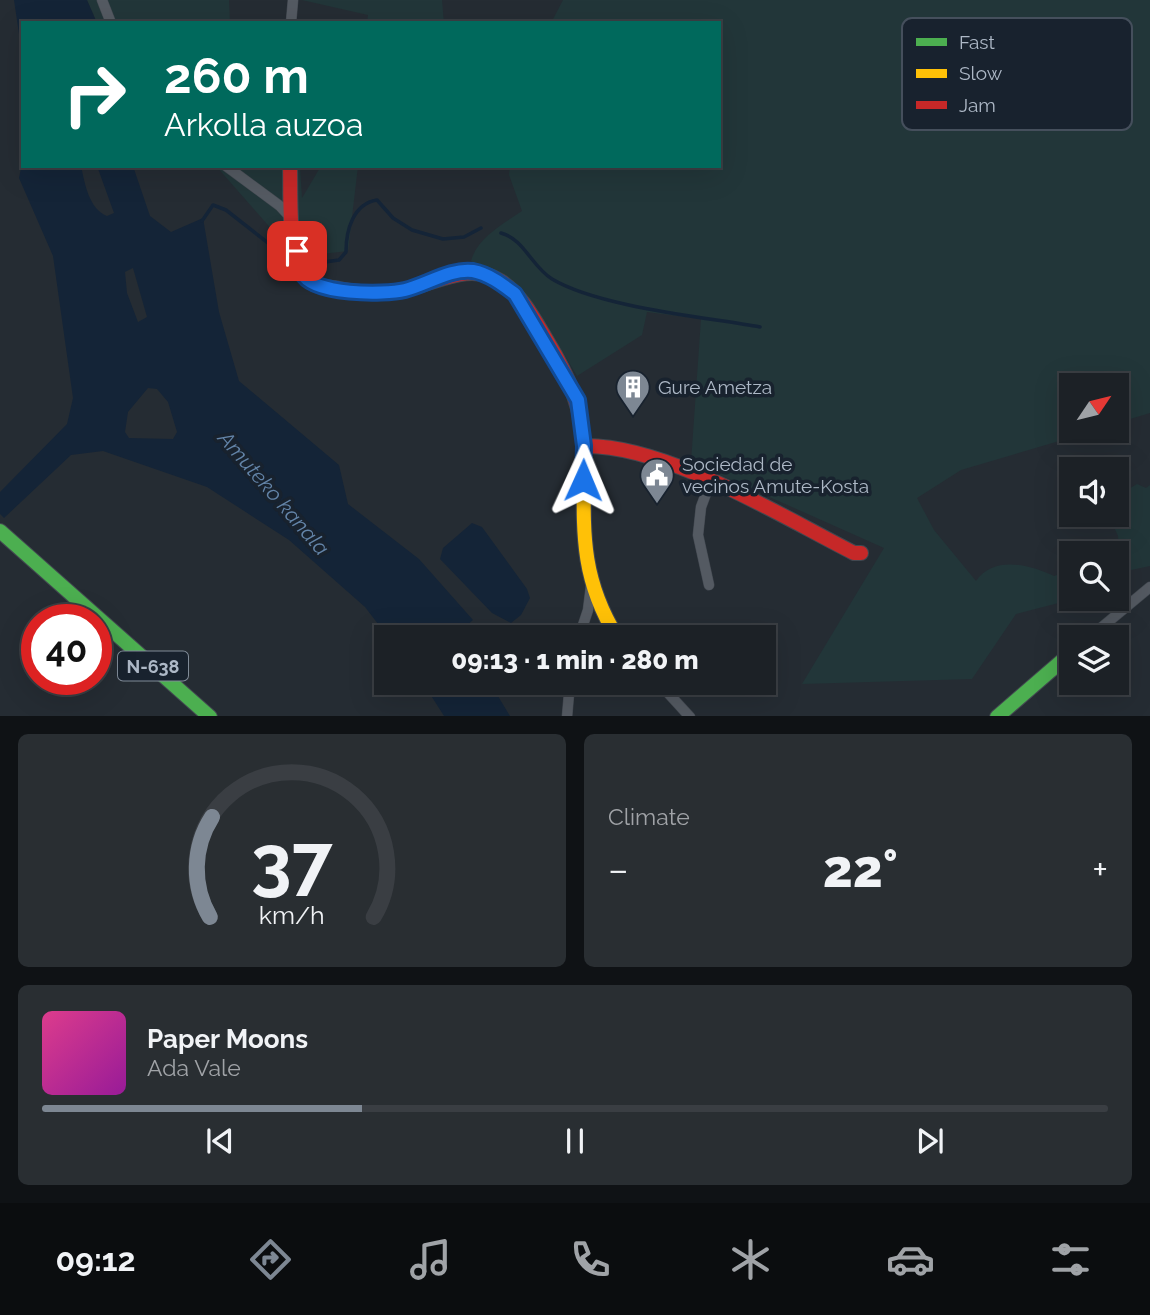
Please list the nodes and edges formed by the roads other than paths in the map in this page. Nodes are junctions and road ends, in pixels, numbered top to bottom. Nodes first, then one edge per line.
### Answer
1 (102, 0) edge
2 (293, 0) edge
3 (110, 21) edge
4 (291, 21) edge
5 (229, 168) edge
6 (290, 168) edge
7 (292, 219) junction
8 (584, 446) junction
9 (709, 483) junction
10 (3, 533) edge
11 (861, 553) dead end
12 (591, 585) junction
13 (709, 585) dead end
14 (1150, 587) edge
15 (607, 623) joint
16 (583, 624) joint
17 (1104, 625) edge
18 (1059, 663) edge
19 (569, 695) edge
20 (670, 695) edge
21 (210, 716) edge
22 (567, 716) edge
23 (690, 716) edge
24 (998, 716) edge

1 - 3 street
2 - 4 street
5 - 7 street
6 - 7 street
7 - 8 street
8 - 9 street
8 - 12 street
9 - 11 street
9 - 13 street
10 - 21 street, N-638
12 - 15 street
12 - 16 street
14 - 17 street
15 - 16 street
18 - 24 street
19 - 22 street
20 - 23 street

